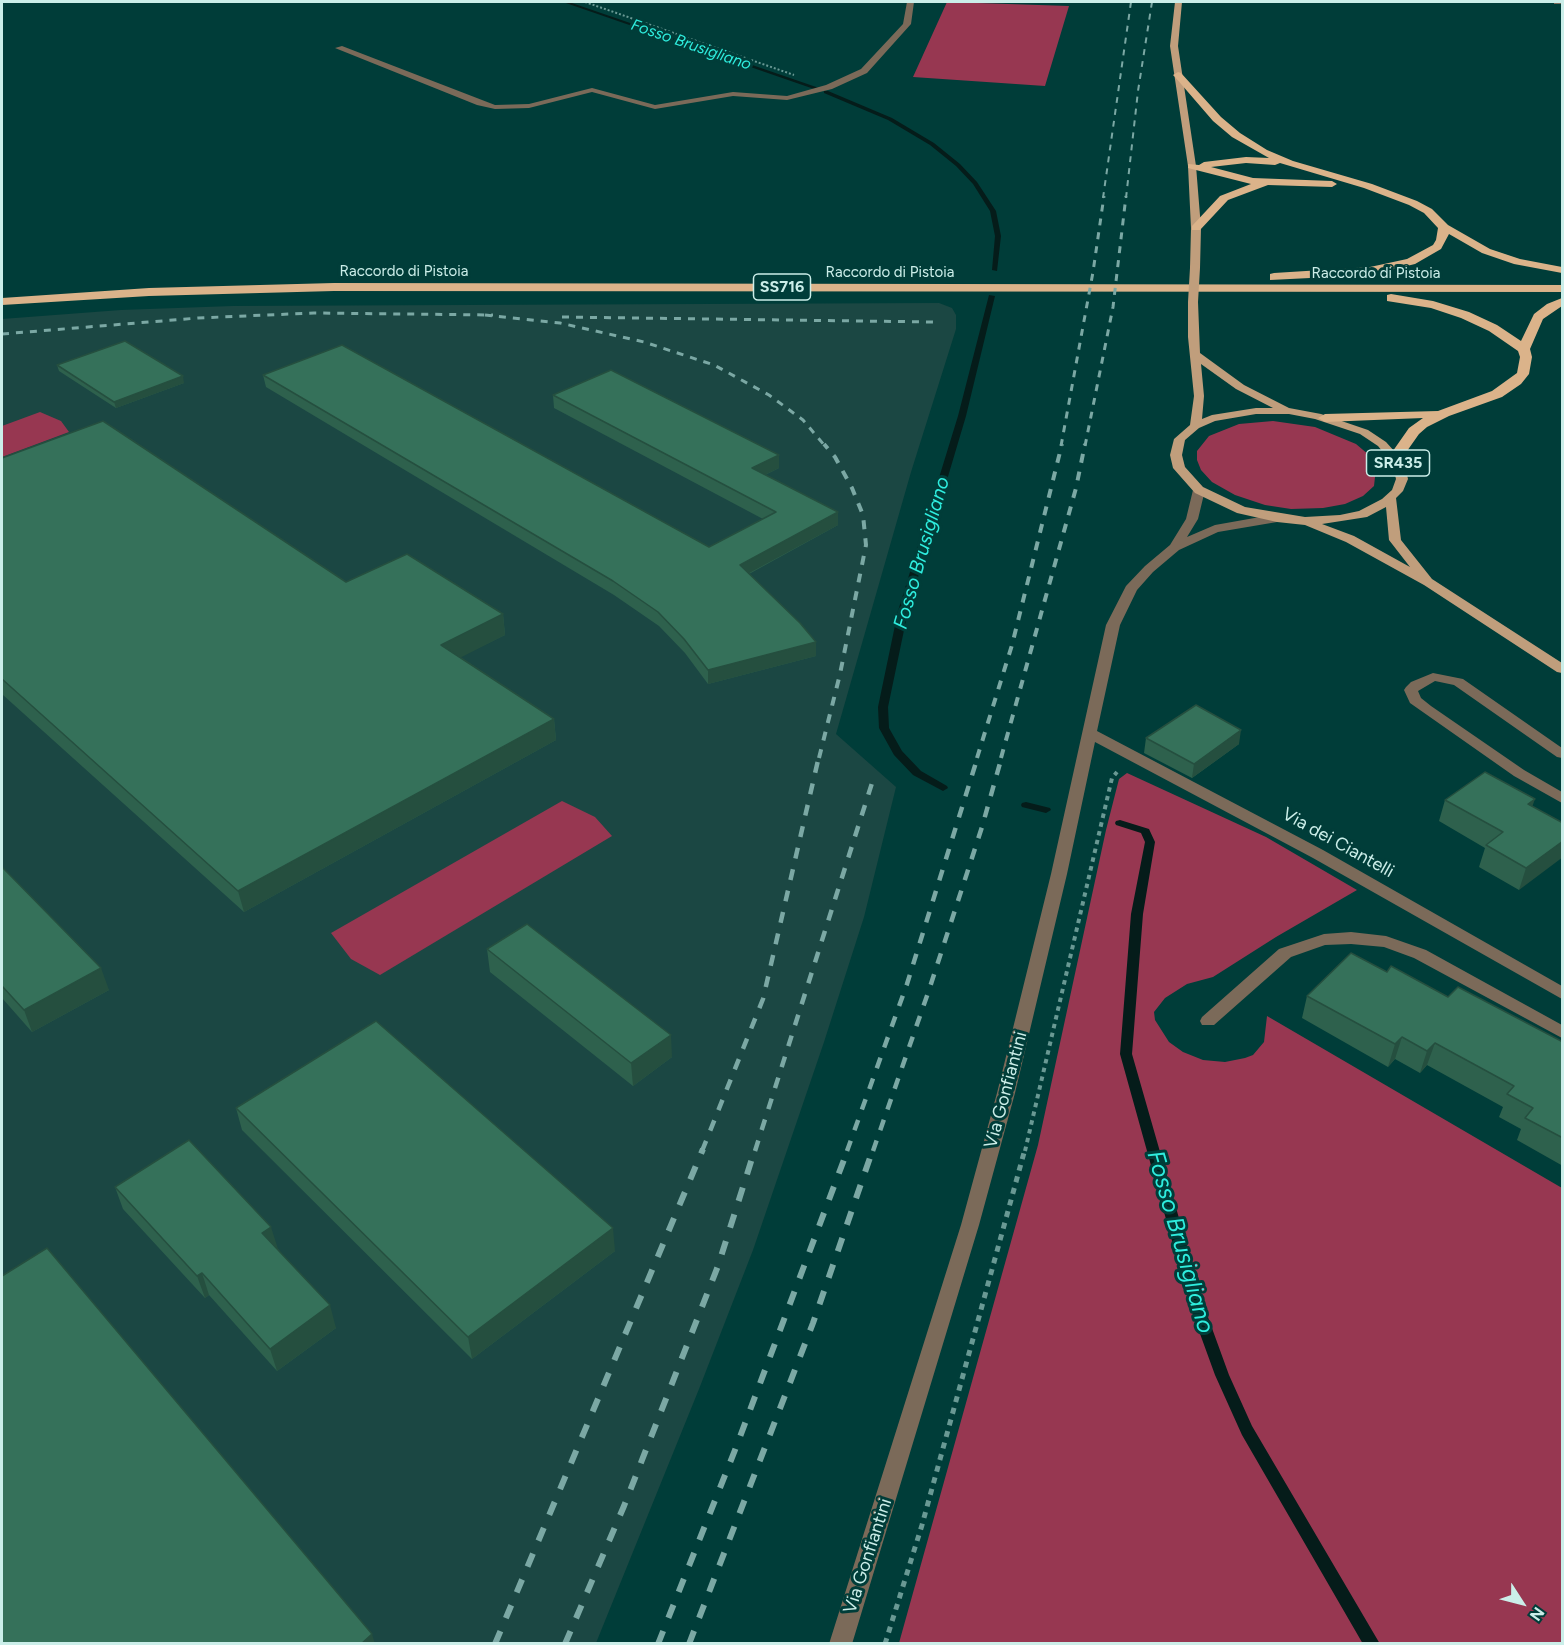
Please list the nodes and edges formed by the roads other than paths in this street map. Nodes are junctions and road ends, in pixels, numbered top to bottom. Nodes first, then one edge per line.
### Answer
1 (910, 2) edge
2 (1178, 2) edge
3 (1557, 2) edge
4 (1563, 2) edge
5 (339, 48) dead end
6 (1178, 75) junction
7 (1289, 163) junction
8 (1192, 166) junction
9 (1281, 182) junction
10 (1375, 190) junction
11 (1444, 227) junction
12 (1196, 228) junction
13 (1563, 270) edge
14 (1563, 278) edge
15 (1273, 283) junction
16 (1563, 289) edge
17 (2, 292) edge
18 (2, 302) edge
19 (1563, 302) edge
20 (1524, 350) junction
21 (1196, 354) junction
22 (1289, 411) junction
23 (1444, 413) junction
24 (1325, 418) junction
25 (1195, 426) junction
26 (1395, 458) junction
27 (1198, 489) junction
28 (1391, 499) junction
29 (1277, 518) junction
30 (1305, 521) junction
31 (1174, 547) junction
32 (1428, 582) junction
33 (1563, 669) edge
34 (1090, 734) junction
35 (1563, 754) edge
36 (1563, 798) edge
37 (1563, 993) edge
38 (1208, 1021) dead end
39 (1563, 1032) edge
40 (840, 1644) edge

1 - 5 street
2 - 6 main road, SR435
3 - 4 street
6 - 7 highway
6 - 8 main road, SR435
7 - 8 highway
7 - 10 highway
8 - 9 highway
8 - 12 main road, SR435
9 - 10 highway
9 - 12 highway
10 - 11 highway
11 - 13 highway
11 - 15 highway
12 - 21 main road, SR435, bridge
14 - 15 highway, Raccordo di Pistoia / SS716
15 - 16 highway, Raccordo di Pistoia / SS716
15 - 17 highway, Raccordo di Pistoia / SS716
15 - 18 highway, Raccordo di Pistoia / SS716
15 - 20 highway
19 - 20 highway
20 - 23 highway
21 - 22 main road, SR435
21 - 25 main road, SR435
22 - 24 main road, SR435
22 - 25 main road, SR435
23 - 24 highway
23 - 26 highway
24 - 26 main road, SR435
25 - 27 main road, SR435
26 - 28 main road, SR435
27 - 29 main road, SR435
27 - 31 street, Via Gonfiantini
28 - 30 main road, SR435
28 - 32 main road, SR435
29 - 30 main road, SR435
29 - 31 street, Via Gonfiantini
30 - 32 main road, SR435
31 - 34 street, Via Gonfiantini
32 - 33 main road, SR435
34 - 37 street, Via dei Ciantelli
34 - 40 street, Via Gonfiantini
35 - 36 street
38 - 39 street

